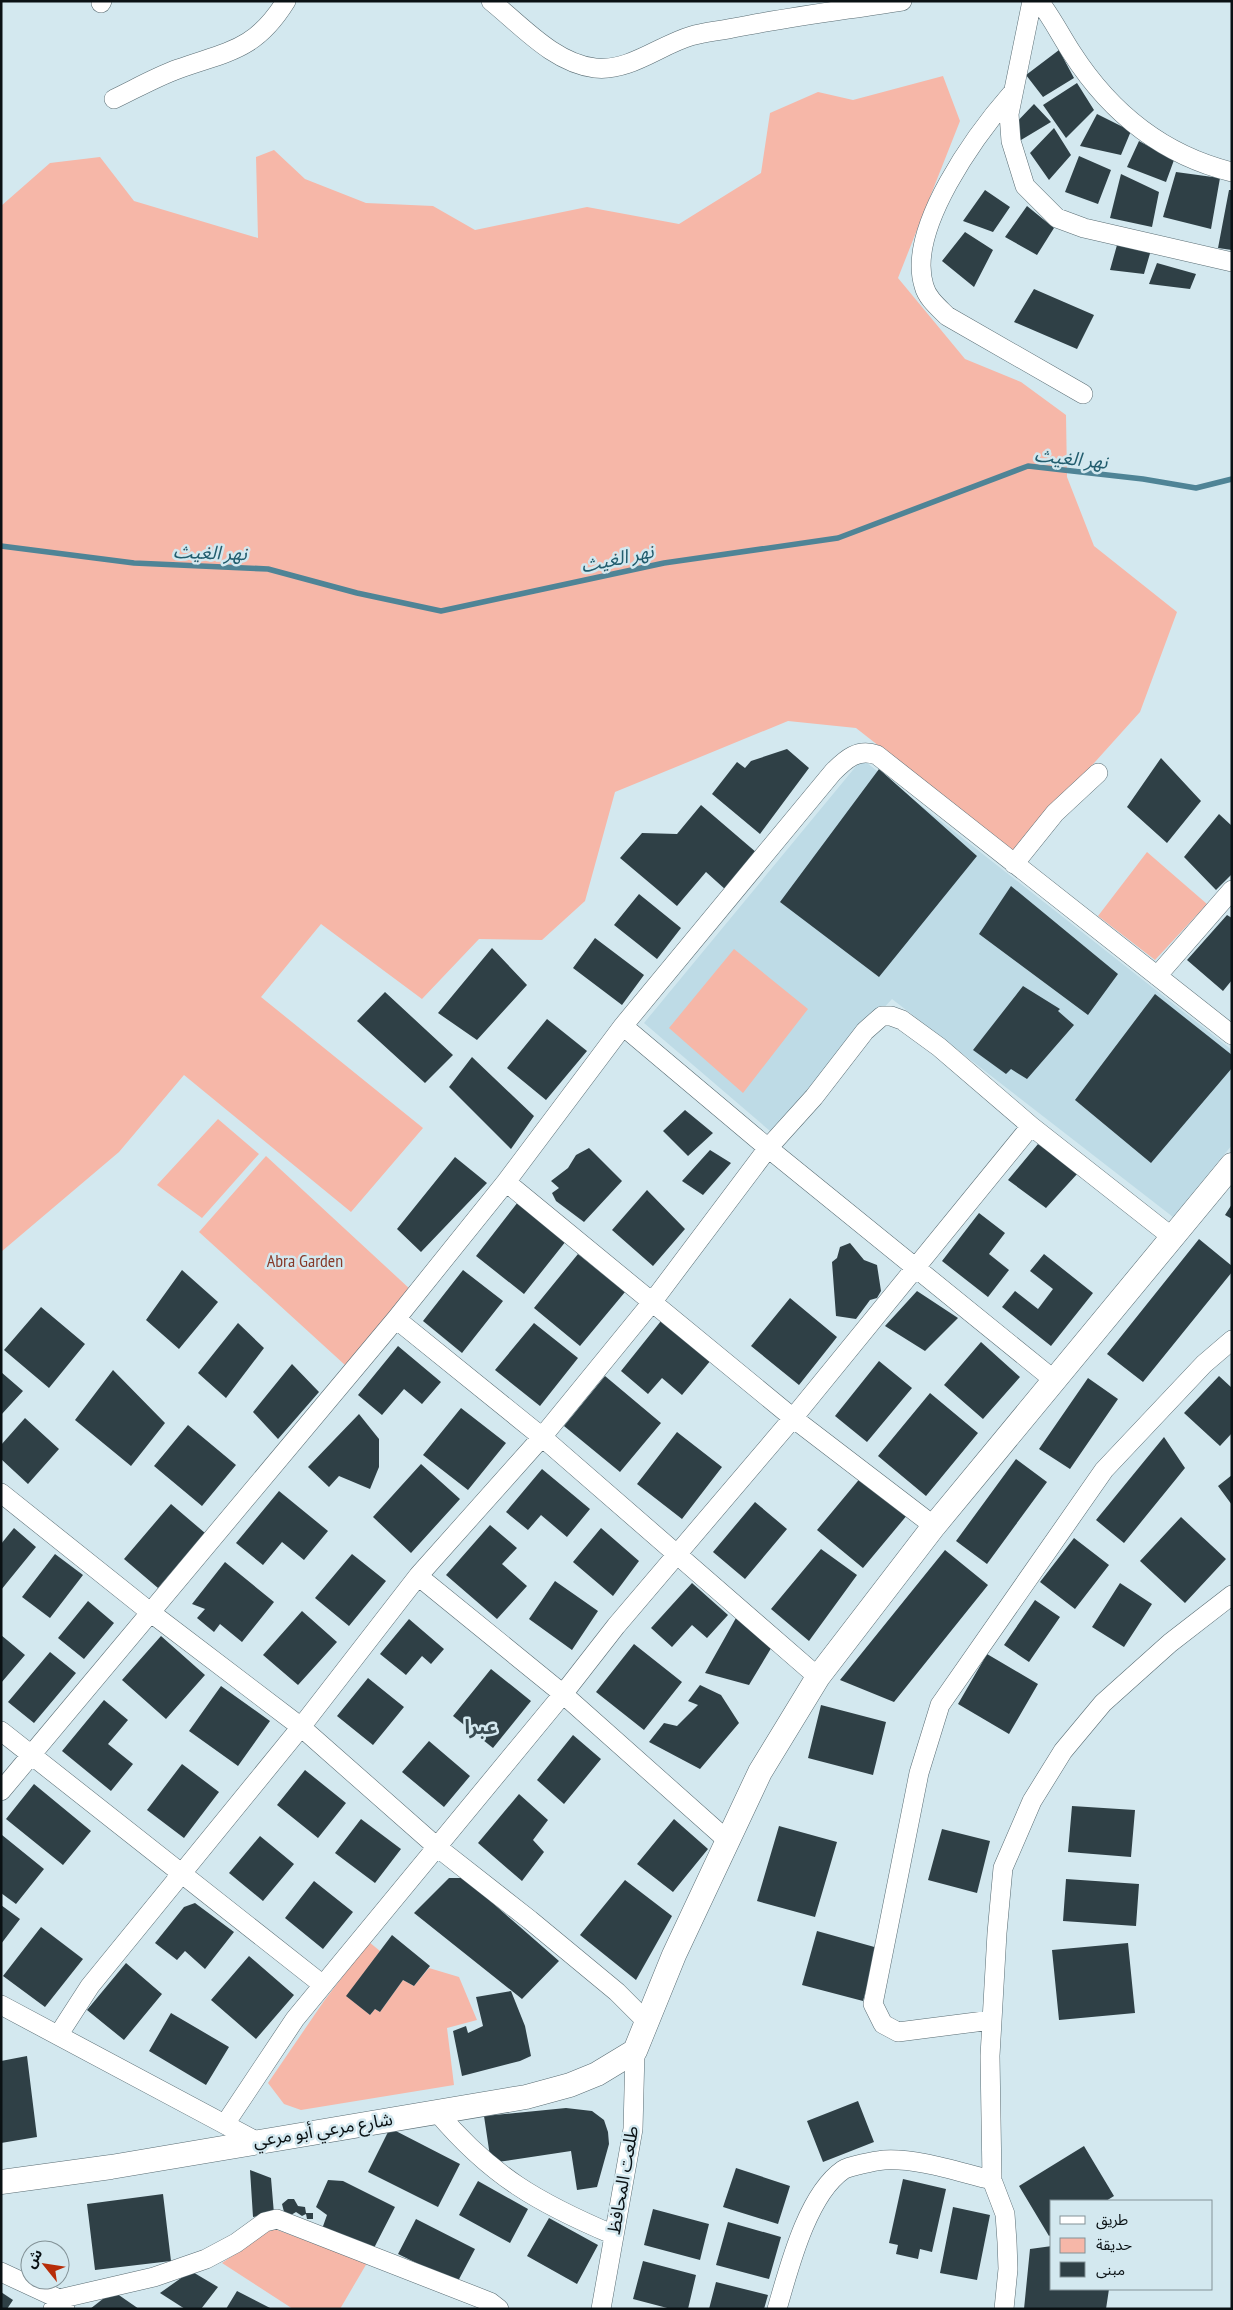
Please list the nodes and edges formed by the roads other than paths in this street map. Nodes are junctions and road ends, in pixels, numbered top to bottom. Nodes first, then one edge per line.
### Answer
1 (286, 1) edge
2 (491, 1) edge
3 (902, 1) edge
4 (1032, 1) edge
5 (1039, 1) edge
6 (1013, 92) junction
7 (114, 99) dead end
8 (1232, 172) edge
9 (1232, 262) edge
10 (1083, 394) dead end
11 (1098, 773) dead end
12 (1014, 864) junction
13 (1232, 890) edge
14 (1157, 976) junction
15 (623, 1026) junction
16 (1232, 1035) edge
17 (1031, 1126) junction
18 (768, 1148) junction
19 (1232, 1165) edge
20 (506, 1182) junction
21 (1172, 1237) junction
22 (915, 1267) junction
23 (653, 1300) junction
24 (396, 1319) junction
25 (1232, 1340) edge
26 (1054, 1380) junction
27 (793, 1418) junction
28 (542, 1437) junction
29 (3, 1496) edge
30 (934, 1526) junction
31 (678, 1554) junction
32 (418, 1576) junction
33 (1232, 1595) edge
34 (150, 1612) junction
35 (818, 1677) junction
36 (563, 1694) junction
37 (301, 1727) junction
38 (1, 1731) edge
39 (30, 1754) junction
40 (1, 1791) edge
41 (727, 1840) junction
42 (437, 1847) junction
43 (181, 1874) junction
44 (323, 1984) junction
45 (1, 2005) edge
46 (992, 2020) junction
47 (648, 2023) junction
48 (58, 2034) junction
49 (635, 2051) junction
50 (438, 2112) junction
51 (225, 2124) junction
52 (256, 2141) junction
53 (992, 2180) junction
54 (1, 2182) edge
55 (614, 2235) junction
56 (1, 2272) edge
57 (59, 2305) edge
58 (499, 2309) edge
59 (601, 2309) edge
60 (777, 2309) edge
61 (1004, 2309) edge

1 - 7 street
2 - 3 street
4 - 6 street
5 - 8 street
6 - 9 street
6 - 10 street
11 - 12 street
12 - 14 street
12 - 15 street
13 - 14 street
14 - 16 street
15 - 18 street
15 - 20 street
17 - 18 street
17 - 21 street
17 - 22 street
18 - 22 street
18 - 23 street
19 - 21 main road
20 - 23 street
20 - 24 street
21 - 26 main road
22 - 26 street
22 - 27 street
23 - 27 street
23 - 28 street
24 - 28 street
24 - 34 street
25 - 46 street
26 - 30 main road
27 - 30 street
27 - 31 street
28 - 31 street
28 - 32 street
29 - 34 street
30 - 35 main road
31 - 35 street
31 - 36 street
32 - 36 street
32 - 37 street
33 - 46 street
34 - 37 street
34 - 39 street
35 - 41 main road
36 - 41 street
36 - 42 street
37 - 42 street
37 - 43 street
38 - 39 street
39 - 40 street
39 - 43 street
41 - 47 main road
42 - 44 street
42 - 47 street
43 - 44 street
43 - 48 street
44 - 51 street
45 - 48 street
46 - 53 street
47 - 49 main road
48 - 51 street
49 - 50 main road, شارع مرعي أبو مرعي
49 - 55 street, طلعت المحافظ
50 - 52 main road, شارع مرعي أبو مرعي
50 - 55 street
51 - 52 street
52 - 54 main road, شارع مرعي أبو مرعي
53 - 60 street
53 - 61 street
55 - 59 street, طلعت المحافظ
56 - 57 street
57 - 58 street

